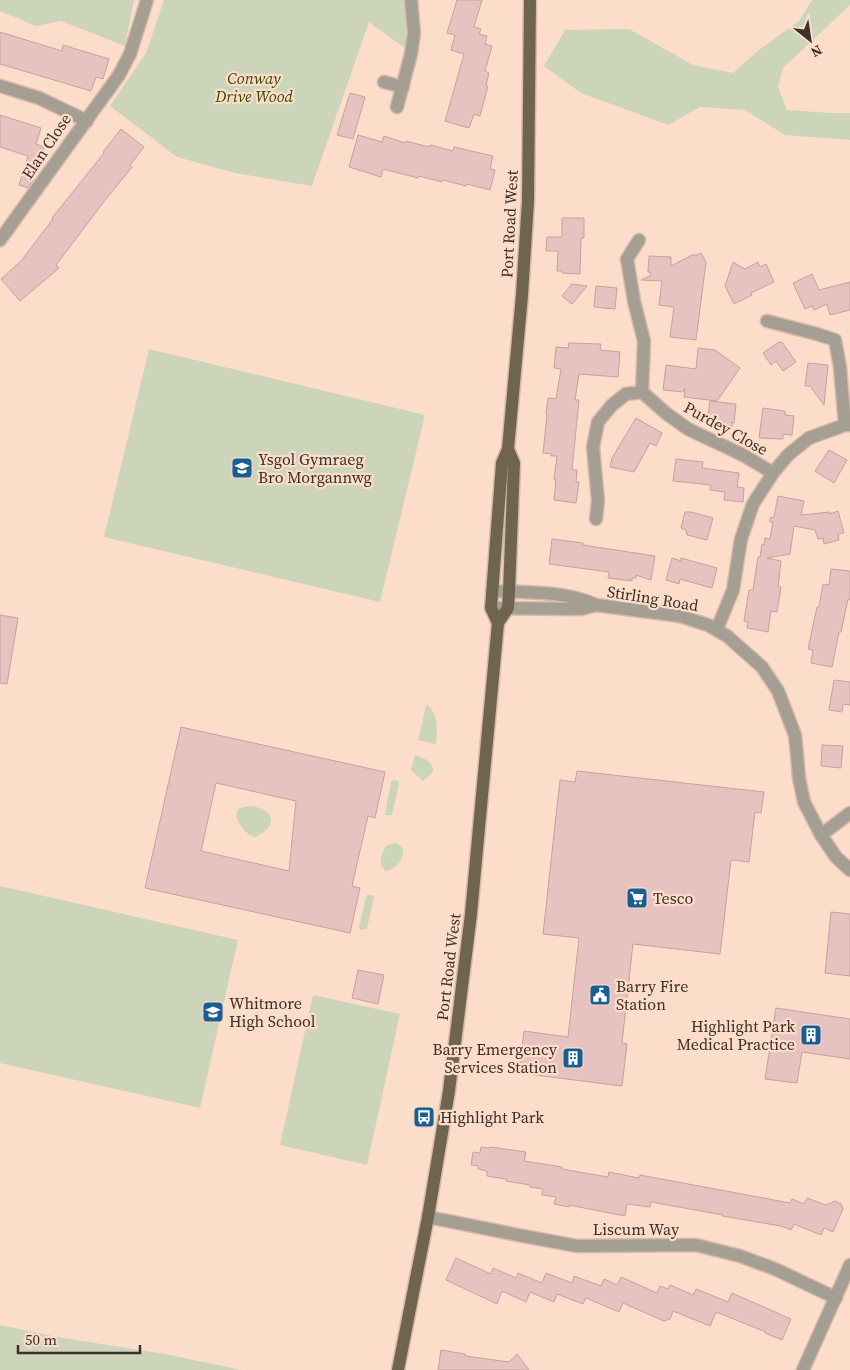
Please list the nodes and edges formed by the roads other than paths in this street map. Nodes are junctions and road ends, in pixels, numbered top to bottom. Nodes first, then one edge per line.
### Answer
1 (147, 0) edge
2 (411, 0) edge
3 (530, 0) edge
4 (384, 82) dead end
5 (0, 86) edge
6 (403, 87) junction
7 (398, 107) dead end
8 (87, 121) junction
9 (0, 240) edge
10 (639, 240) dead end
11 (767, 321) dead end
12 (642, 392) junction
13 (847, 425) edge
14 (508, 448) junction
15 (773, 473) junction
16 (596, 519) dead end
17 (492, 591) junction
18 (509, 592) junction
19 (596, 605) junction
20 (491, 608) junction
21 (508, 608) junction
22 (498, 624) junction
23 (717, 629) junction
24 (850, 813) edge
25 (822, 835) junction
26 (850, 870) edge
27 (428, 1217) junction
28 (850, 1265) edge
29 (836, 1298) junction
30 (398, 1370) edge
31 (803, 1370) edge

1 - 8 street
2 - 6 street
3 - 14 main road, Port Road West
4 - 6 street
5 - 8 street, Elan Close
6 - 7 street
8 - 9 street, Elan Close
10 - 12 street
11 - 13 street
12 - 15 street, Purdey Close
12 - 16 street
13 - 15 street
14 - 17 main road, Port Road West
14 - 18 main road, Port Road West
15 - 23 street
17 - 18 street, Stirling Road
17 - 20 main road, Port Road West
18 - 19 street, Stirling Road
18 - 21 main road, Port Road West
19 - 21 street, Stirling Road
19 - 23 street, Stirling Road
20 - 21 street, Stirling Road
20 - 22 main road, Port Road West
21 - 22 main road, Port Road West
22 - 27 main road, Port Road West
23 - 25 street, Stirling Road
24 - 25 street
25 - 26 street, Stirling Road
27 - 29 street, Liscum Way
27 - 30 main road, Port Road West
28 - 29 street
29 - 31 street

